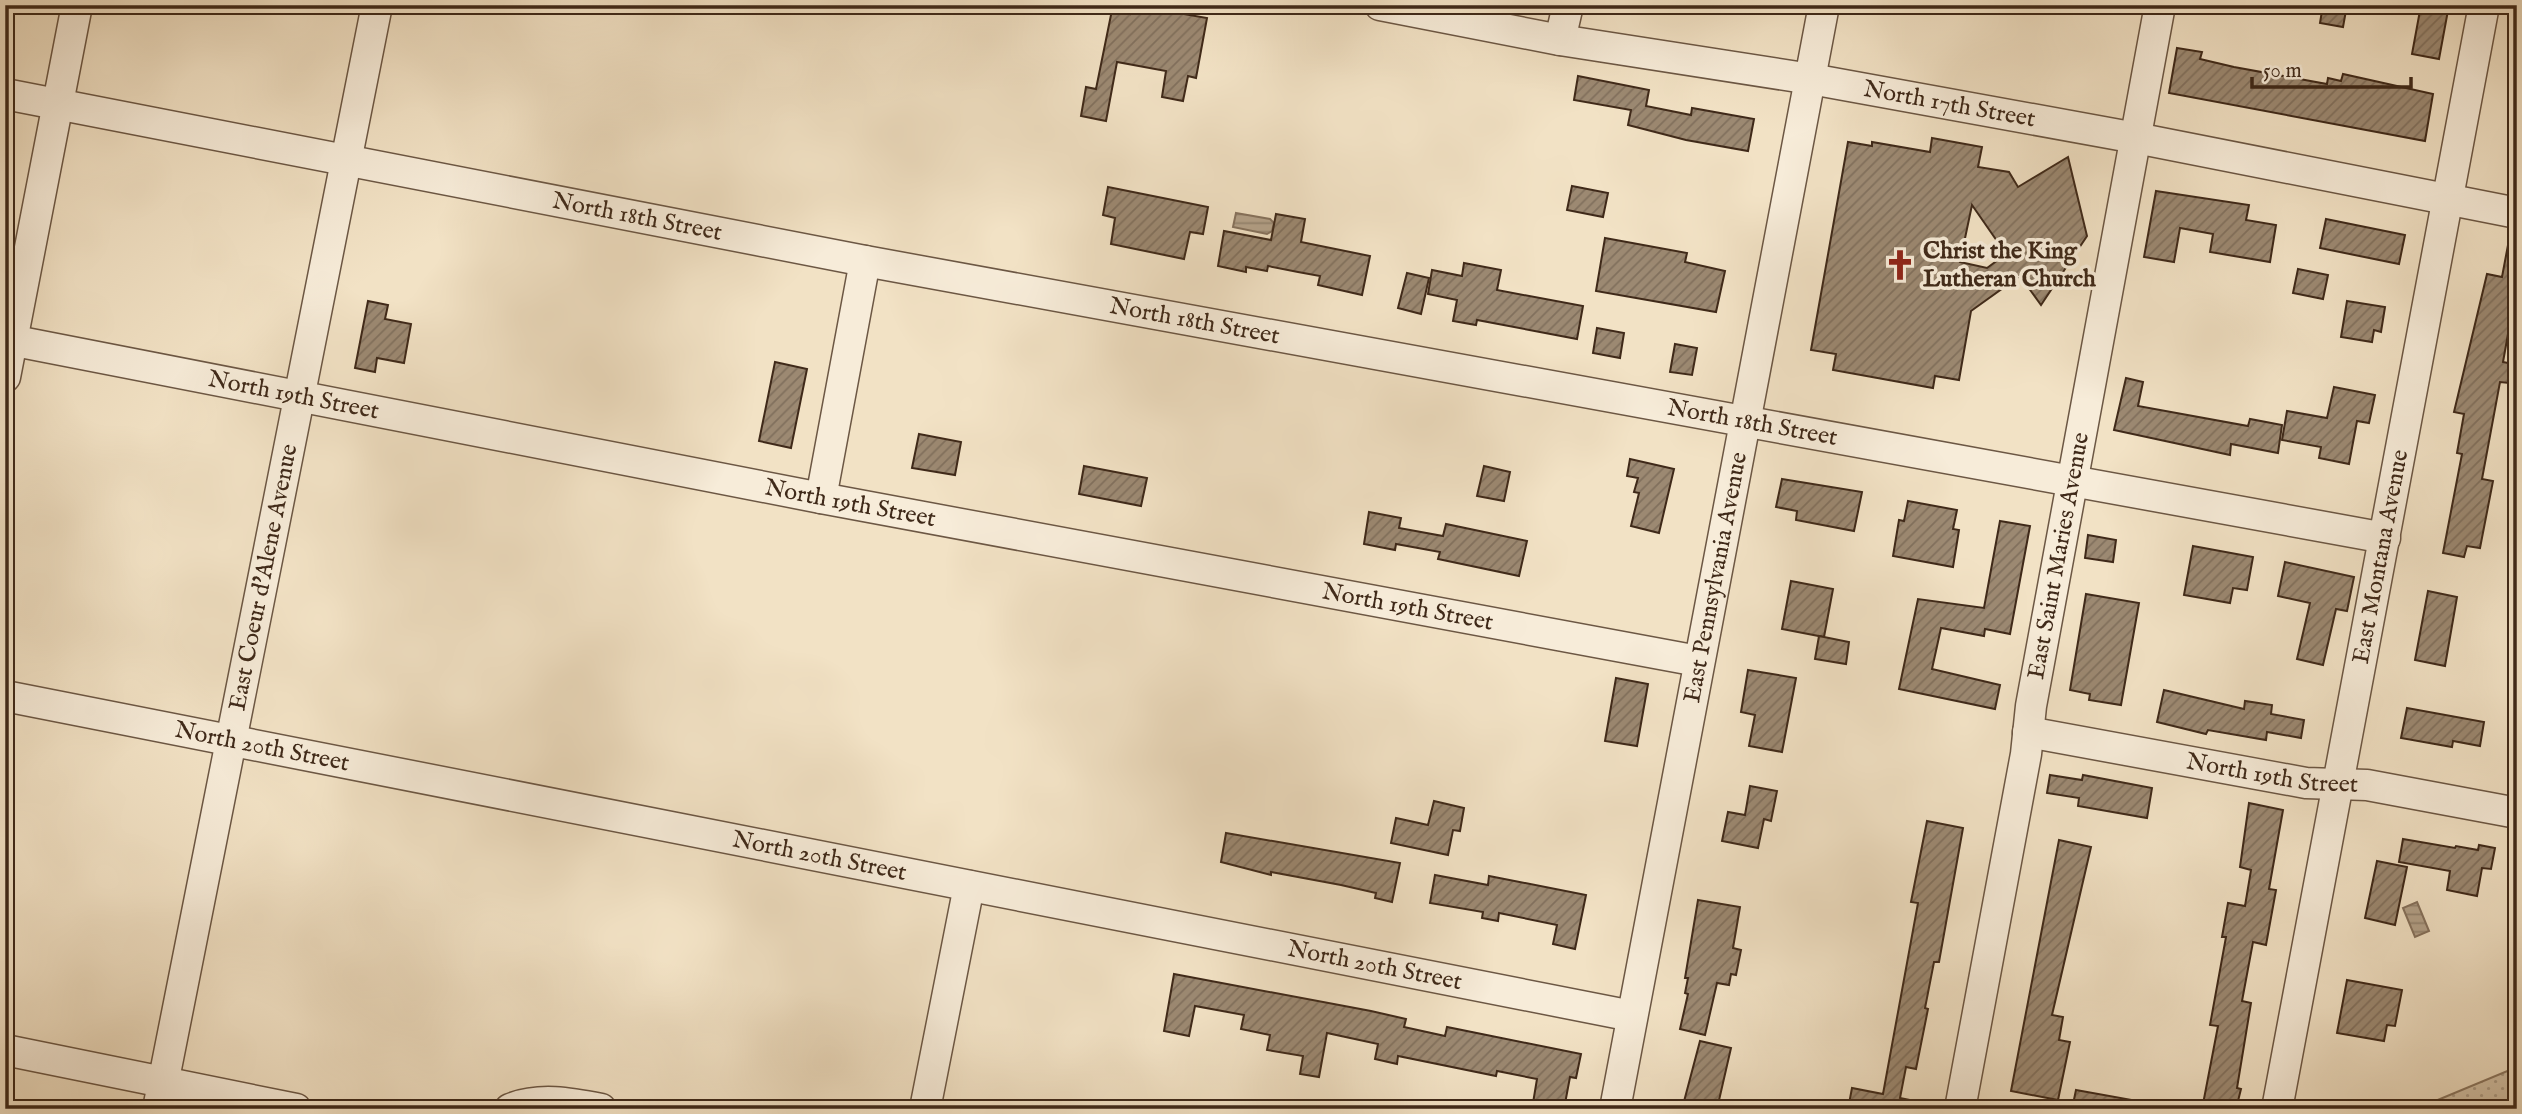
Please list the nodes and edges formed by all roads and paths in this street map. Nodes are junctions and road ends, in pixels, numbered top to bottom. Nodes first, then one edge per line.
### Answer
1 (77, 5) edge
2 (377, 5) edge
3 (1380, 5) edge
4 (1567, 5) edge
5 (1824, 5) edge
6 (2160, 5) edge
7 (2484, 5) edge
8 (1560, 40) junction
9 (1811, 79) junction
10 (5, 94) edge
11 (58, 104) junction
12 (2136, 138) junction
13 (347, 160) junction
14 (2447, 200) junction
15 (2517, 213) edge
16 (864, 261) junction
17 (9, 340) edge
18 (5, 377) edge
19 (299, 398) junction
20 (1744, 420) junction
21 (2072, 480) junction
22 (821, 498) junction
23 (2385, 538) junction
24 (1698, 661) junction
25 (5, 696) edge
26 (2028, 732) junction
27 (232, 741) junction
28 (2339, 783) junction
29 (2517, 813) edge
30 (969, 886) junction
31 (1632, 1016) junction
32 (5, 1050) edge
33 (160, 1095) edge
34 (296, 1109) edge
35 (510, 1109) edge
36 (601, 1109) edge
37 (925, 1109) edge
38 (1615, 1109) edge
39 (1960, 1109) edge
40 (2277, 1109) edge

1 - 11 street
2 - 13 street, East Coeur d'Alene Avenue
3 - 8 street, North 17th Street
4 - 8 street
5 - 9 street, East Pennsylvania Avenue
6 - 12 street, East Saint Maries Avenue
7 - 14 street, East Montana Avenue
8 - 9 street, North 17th Street
9 - 12 street, North 17th Street
9 - 20 street, East Pennsylvania Avenue
10 - 11 street, North 18th Street
11 - 13 street, North 18th Street
11 - 17 street
12 - 14 street, North 17th Street
12 - 21 street, East Saint Maries Avenue
13 - 16 street, North 18th Street
13 - 19 street, East Coeur d'Alene Avenue
14 - 15 street, North 17th Street
14 - 23 street, East Montana Avenue
16 - 20 street, North 18th Street
16 - 22 street
17 - 18 street
17 - 19 street, North 19th Street
19 - 22 street, North 19th Street
19 - 27 street, East Coeur d'Alene Avenue
20 - 21 street, North 18th Street
20 - 24 street, East Pennsylvania Avenue
21 - 23 street, North 18th Street
21 - 26 street, East Saint Maries Avenue
22 - 24 street, North 19th Street
23 - 28 street, East Montana Avenue
24 - 31 street, East Pennsylvania Avenue
25 - 27 street, North 20th Street
26 - 28 street, North 19th Street
26 - 39 street, East Saint Maries Avenue
27 - 30 street, North 20th Street
27 - 33 street, East Coeur d'Alene Avenue
28 - 29 street, North 19th Street
28 - 40 street, East Montana Avenue
30 - 31 street, North 20th Street
30 - 37 street
31 - 38 street, East Pennsylvania Avenue
32 - 33 street
33 - 34 street
35 - 36 street

